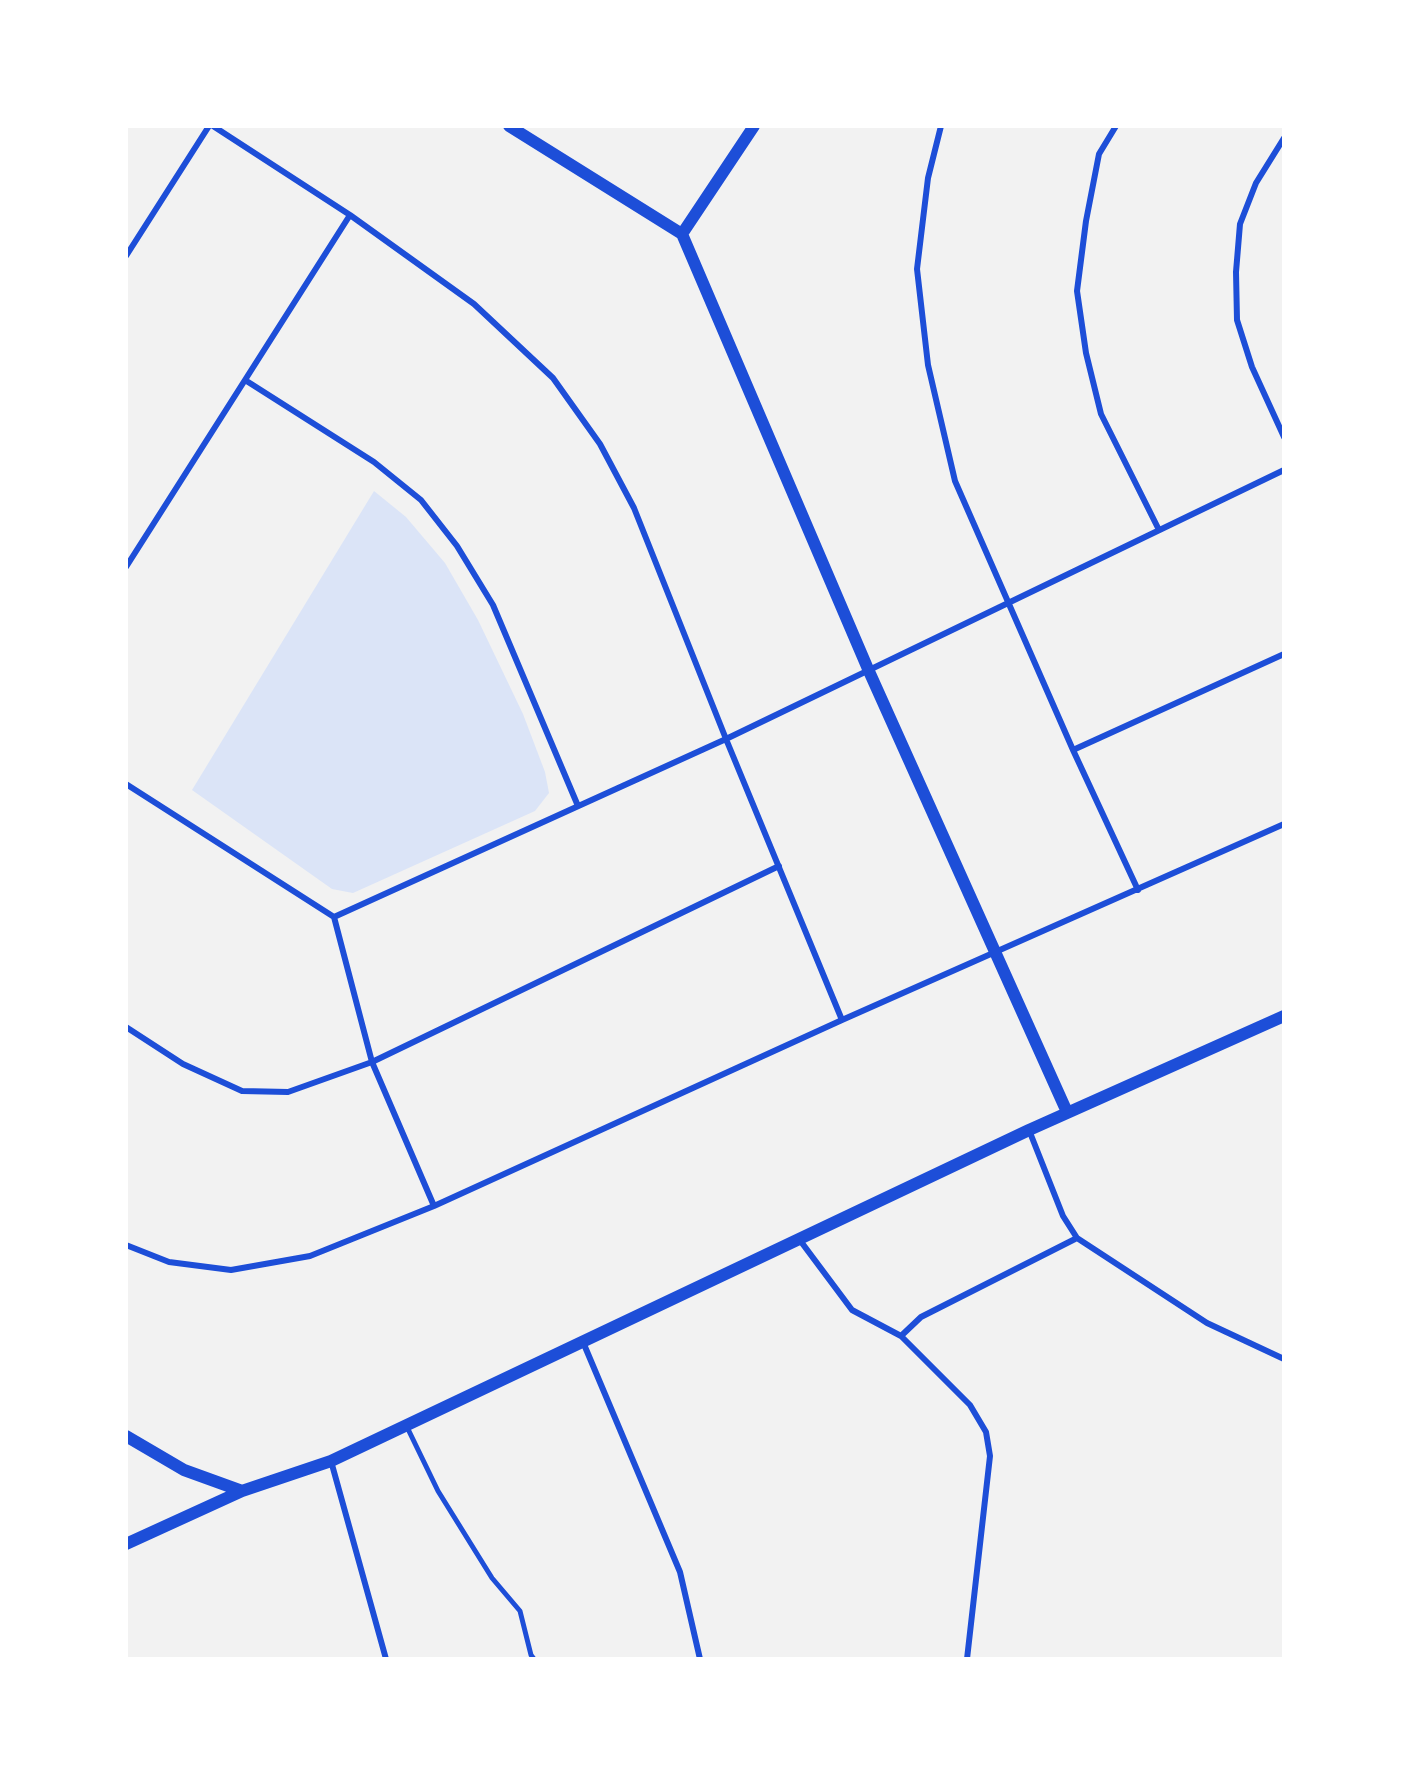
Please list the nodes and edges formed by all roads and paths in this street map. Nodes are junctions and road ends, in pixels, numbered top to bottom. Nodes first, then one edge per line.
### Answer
1 (211, 126) edge
2 (509, 126) edge
3 (754, 126) edge
4 (941, 126) edge
5 (1116, 126) edge
6 (1284, 138) edge
7 (350, 215) junction
8 (682, 234) junction
9 (126, 256) edge
10 (245, 380) junction
11 (1284, 437) edge
12 (1284, 470) edge
13 (1159, 530) junction
14 (126, 567) edge
15 (1008, 602) junction
16 (1284, 654) edge
17 (868, 669) junction
18 (726, 738) junction
19 (1073, 750) junction
20 (126, 784) edge
21 (578, 806) junction
22 (1284, 824) edge
23 (779, 866) junction
24 (1138, 890) junction
25 (334, 917) junction
26 (996, 953) junction
27 (1284, 1016) edge
28 (843, 1020) junction
29 (126, 1027) edge
30 (372, 1062) junction
31 (1067, 1112) junction
32 (1029, 1130) junction
33 (434, 1206) junction
34 (1077, 1238) junction
35 (799, 1239) junction
36 (126, 1245) edge
37 (901, 1336) junction
38 (583, 1342) junction
39 (1284, 1359) edge
40 (406, 1425) junction
41 (126, 1436) edge
42 (331, 1461) junction
43 (242, 1491) junction
44 (126, 1544) edge
45 (386, 1659) edge
46 (534, 1659) edge
47 (700, 1659) edge
48 (967, 1659) edge

1 - 7 street
1 - 9 street
2 - 8 main road
3 - 8 main road
4 - 15 street
5 - 13 street
6 - 11 street
7 - 10 street
7 - 18 street
8 - 17 main road
10 - 14 street
10 - 21 street
12 - 13 street
13 - 15 street
15 - 17 street
15 - 19 street
16 - 19 street
17 - 18 street
17 - 26 main road
18 - 21 street
18 - 23 street
19 - 24 street
20 - 25 street
21 - 25 street
22 - 24 street
23 - 28 street
23 - 30 street
24 - 26 street
25 - 30 street
26 - 28 street
26 - 31 main road
27 - 31 main road
28 - 33 street
29 - 30 street
30 - 33 street
31 - 32 main road
32 - 34 street
32 - 35 main road
33 - 36 street
34 - 37 street
34 - 39 street
35 - 37 street
35 - 38 main road
37 - 48 street
38 - 40 main road
38 - 47 street
40 - 42 main road
40 - 46 street
41 - 43 main road
42 - 43 main road
42 - 45 street
43 - 44 main road

